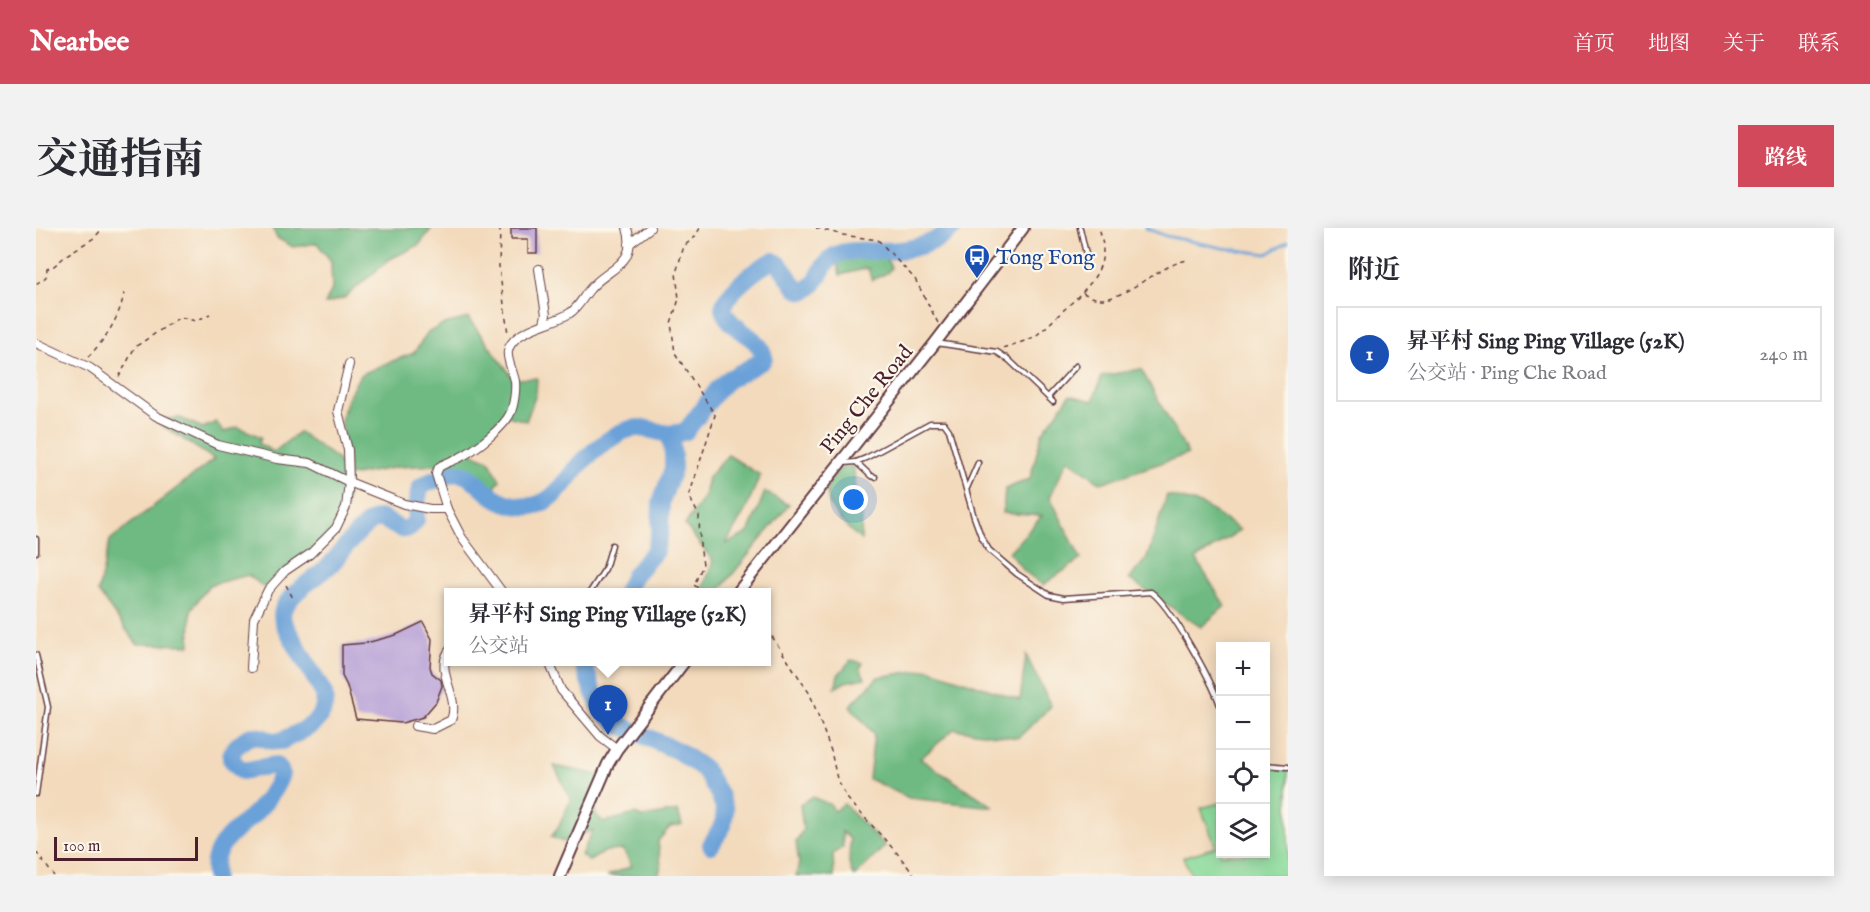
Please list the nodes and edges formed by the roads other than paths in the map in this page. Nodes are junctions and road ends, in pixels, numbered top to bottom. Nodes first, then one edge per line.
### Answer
1 (627, 228) edge
2 (650, 228) edge
3 (1023, 228) edge
4 (1080, 228) edge
5 (629, 244) junction
6 (1086, 254) dead end
7 (539, 269) dead end
8 (544, 323) junction
9 (36, 343) edge
10 (935, 343) junction
11 (349, 364) dead end
12 (1076, 366) dead end
13 (1048, 397) junction
14 (1053, 402) dead end
15 (856, 462) junction
16 (978, 463) dead end
17 (838, 464) junction
18 (875, 477) dead end
19 (349, 482) junction
20 (967, 489) junction
21 (447, 509) junction
22 (36, 539) edge
23 (612, 545) dead end
24 (36, 552) edge
25 (499, 588) edge
26 (593, 588) edge
27 (741, 588) edge
28 (36, 655) edge
29 (444, 662) edge
30 (551, 666) edge
31 (681, 666) edge
32 (251, 668) dead end
33 (1216, 696) edge
34 (415, 726) dead end
35 (619, 747) junction
36 (1270, 765) edge
37 (1288, 767) edge
38 (36, 794) edge
39 (560, 876) edge

1 - 5 street
2 - 5 street
3 - 10 street, Ping Che Road
4 - 6 lane
5 - 8 street
7 - 8 street
8 - 21 street
9 - 19 street
10 - 13 lane
10 - 17 street, Ping Che Road
11 - 19 street
12 - 13 lane
13 - 14 lane
15 - 17 lane
15 - 18 lane
15 - 20 lane
16 - 20 lane
17 - 27 street, Ping Che Road
19 - 21 street
19 - 32 street
20 - 33 lane
21 - 25 street
22 - 24 lane
23 - 26 lane
28 - 38 lane
29 - 34 street
30 - 35 street
31 - 35 street
35 - 39 street
36 - 37 lane

